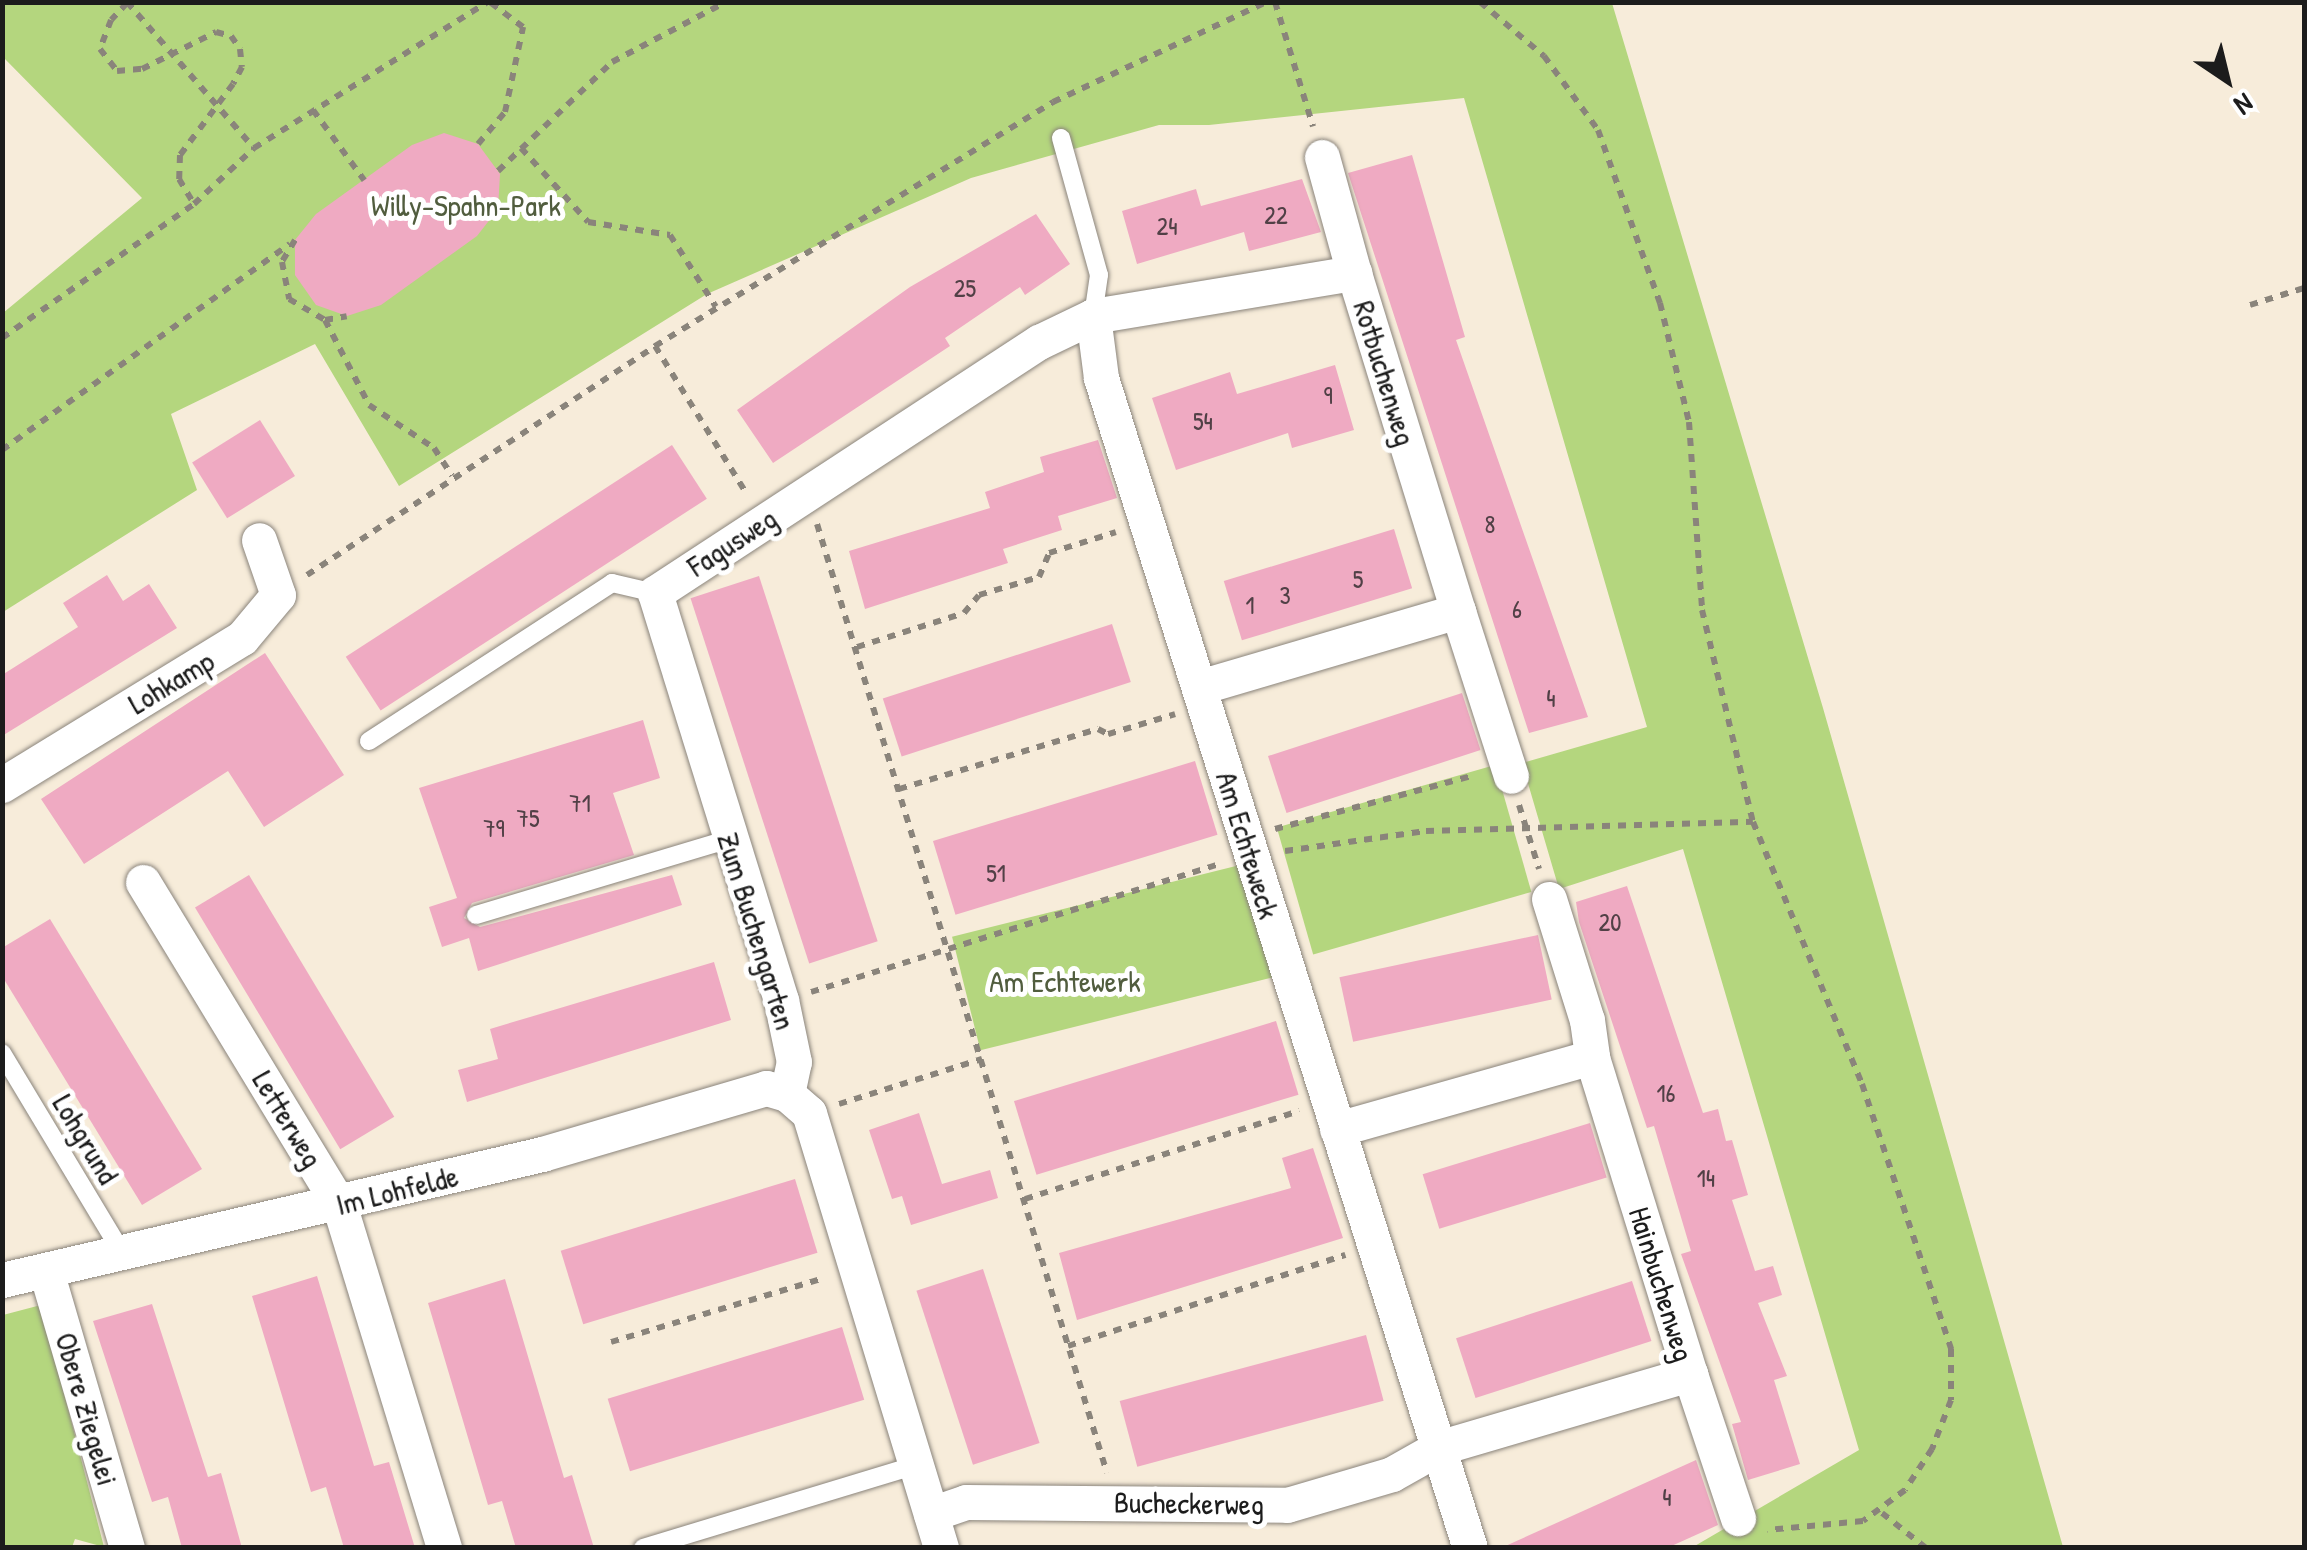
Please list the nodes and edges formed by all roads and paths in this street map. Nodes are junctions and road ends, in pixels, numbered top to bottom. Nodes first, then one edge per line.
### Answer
1 (489, 2) edge
2 (726, 2) edge
3 (1266, 2) edge
4 (1275, 2) edge
5 (1480, 2) edge
6 (127, 3) edge
7 (169, 54) junction
8 (214, 105) junction
9 (316, 114) junction
10 (1060, 138) dead end
11 (478, 144) dead end
12 (254, 148) junction
13 (520, 148) junction
14 (1322, 157) joint
15 (498, 171) dead end
16 (364, 180) dead end
17 (194, 204) junction
18 (1354, 274) junction
19 (2304, 288) edge
20 (2250, 305) dead end
21 (716, 307) junction
22 (346, 316) dead end
23 (1093, 316) junction
24 (325, 320) junction
25 (2, 338) edge
26 (654, 346) junction
27 (2, 450) edge
28 (452, 476) junction
29 (808, 494) junction
30 (763, 521) junction
31 (1146, 523) junction
32 (259, 540) dead end
33 (655, 593) junction
34 (278, 595) junction
35 (1458, 611) junction
36 (856, 648) junction
37 (1202, 696) junction
38 (369, 742) dead end
39 (1509, 770) junction
40 (2, 785) edge
41 (899, 789) junction
42 (1753, 822) junction
43 (1525, 826) junction
44 (729, 839) junction
45 (1247, 846) junction
46 (143, 882) dead end
47 (1549, 898) joint
48 (476, 915) dead end
49 (947, 950) junction
50 (781, 1000) junction
51 (2, 1052) edge
52 (1592, 1056) junction
53 (982, 1059) junction
54 (798, 1104) junction
55 (1333, 1115) junction
56 (1025, 1199) junction
57 (340, 1204) junction
58 (1375, 1246) junction
59 (123, 1254) junction
60 (855, 1269) junction
61 (46, 1271) junction
62 (2, 1280) edge
63 (611, 1342) dead end
64 (1068, 1346) junction
65 (1690, 1374) junction
66 (1438, 1448) junction
67 (916, 1466) junction
68 (1114, 1502) junction
69 (1882, 1513) junction
70 (931, 1514) junction
71 (1751, 1524) joint
72 (127, 1548) edge
73 (444, 1548) edge
74 (643, 1548) edge
75 (941, 1548) edge
76 (1470, 1548) edge
77 (1926, 1548) edge

1 - 9 path
1 - 11 path
2 - 13 path
3 - 21 path
4 - 14 path
5 - 42 path
6 - 7 path
6 - 7 path
7 - 8 path
7 - 8 path
8 - 12 path
8 - 17 path
9 - 12 path
9 - 16 path
10 - 23 lane, Am Echteweck
12 - 17 path
13 - 15 path
13 - 21 path
14 - 18 street
17 - 25 path
18 - 23 street, Rotbuchenweg
18 - 35 street, Rotbuchenweg
19 - 20 path
21 - 26 path
22 - 24 path
23 - 29 street, Fagusweg
23 - 31 street, Am Echteweck
24 - 27 path
24 - 28 path
26 - 28 path
26 - 30 path
28 - 34 path
29 - 30 street, Fagusweg
29 - 36 path
30 - 33 street, Fagusweg
31 - 36 path
31 - 37 street, Am Echteweck
32 - 34 street
33 - 38 lane, Fagusweg
33 - 44 street, Zum Buchengarten
34 - 40 street, Lohkamp
35 - 37 street
35 - 39 street, Rotbuchenweg
36 - 41 path
37 - 41 path
37 - 45 street, Am Echteweck
39 - 43 path
39 - 45 path
41 - 49 path
42 - 43 path
42 - 69 path
43 - 45 path
43 - 47 path
44 - 48 lane
44 - 50 street, Zum Buchengarten
45 - 49 path
45 - 55 street, Am Echteweck
46 - 57 street, Letterweg
47 - 52 street, Hainbuchenweg
49 - 50 path
49 - 53 path
50 - 54 street, Zum Buchengarten
51 - 59 lane, Lohgrund
52 - 55 street
52 - 65 street, Hainbuchenweg
53 - 54 path
53 - 56 path
54 - 57 street, Im Lohfelde
54 - 60 street, Zum Buchengarten
55 - 56 path
55 - 58 street, Am Echteweck
56 - 64 path
57 - 59 street, Im Lohfelde
57 - 73 street, Letterweg
58 - 64 path
58 - 66 street, Am Echteweck
59 - 61 street, Im Lohfelde
60 - 63 path
60 - 67 street, Zum Buchengarten
61 - 62 street, Im Lohfelde
61 - 72 street, Obere Ziegelei
64 - 68 path
65 - 66 street, Hainbuchenweg
65 - 71 street
66 - 68 street, Bucheckerweg
66 - 76 street, Am Echteweck
67 - 70 street, Zum Buchengarten
67 - 74 lane
68 - 70 street, Bucheckerweg
69 - 71 path
69 - 77 path
70 - 75 street, Zum Buchengarten

